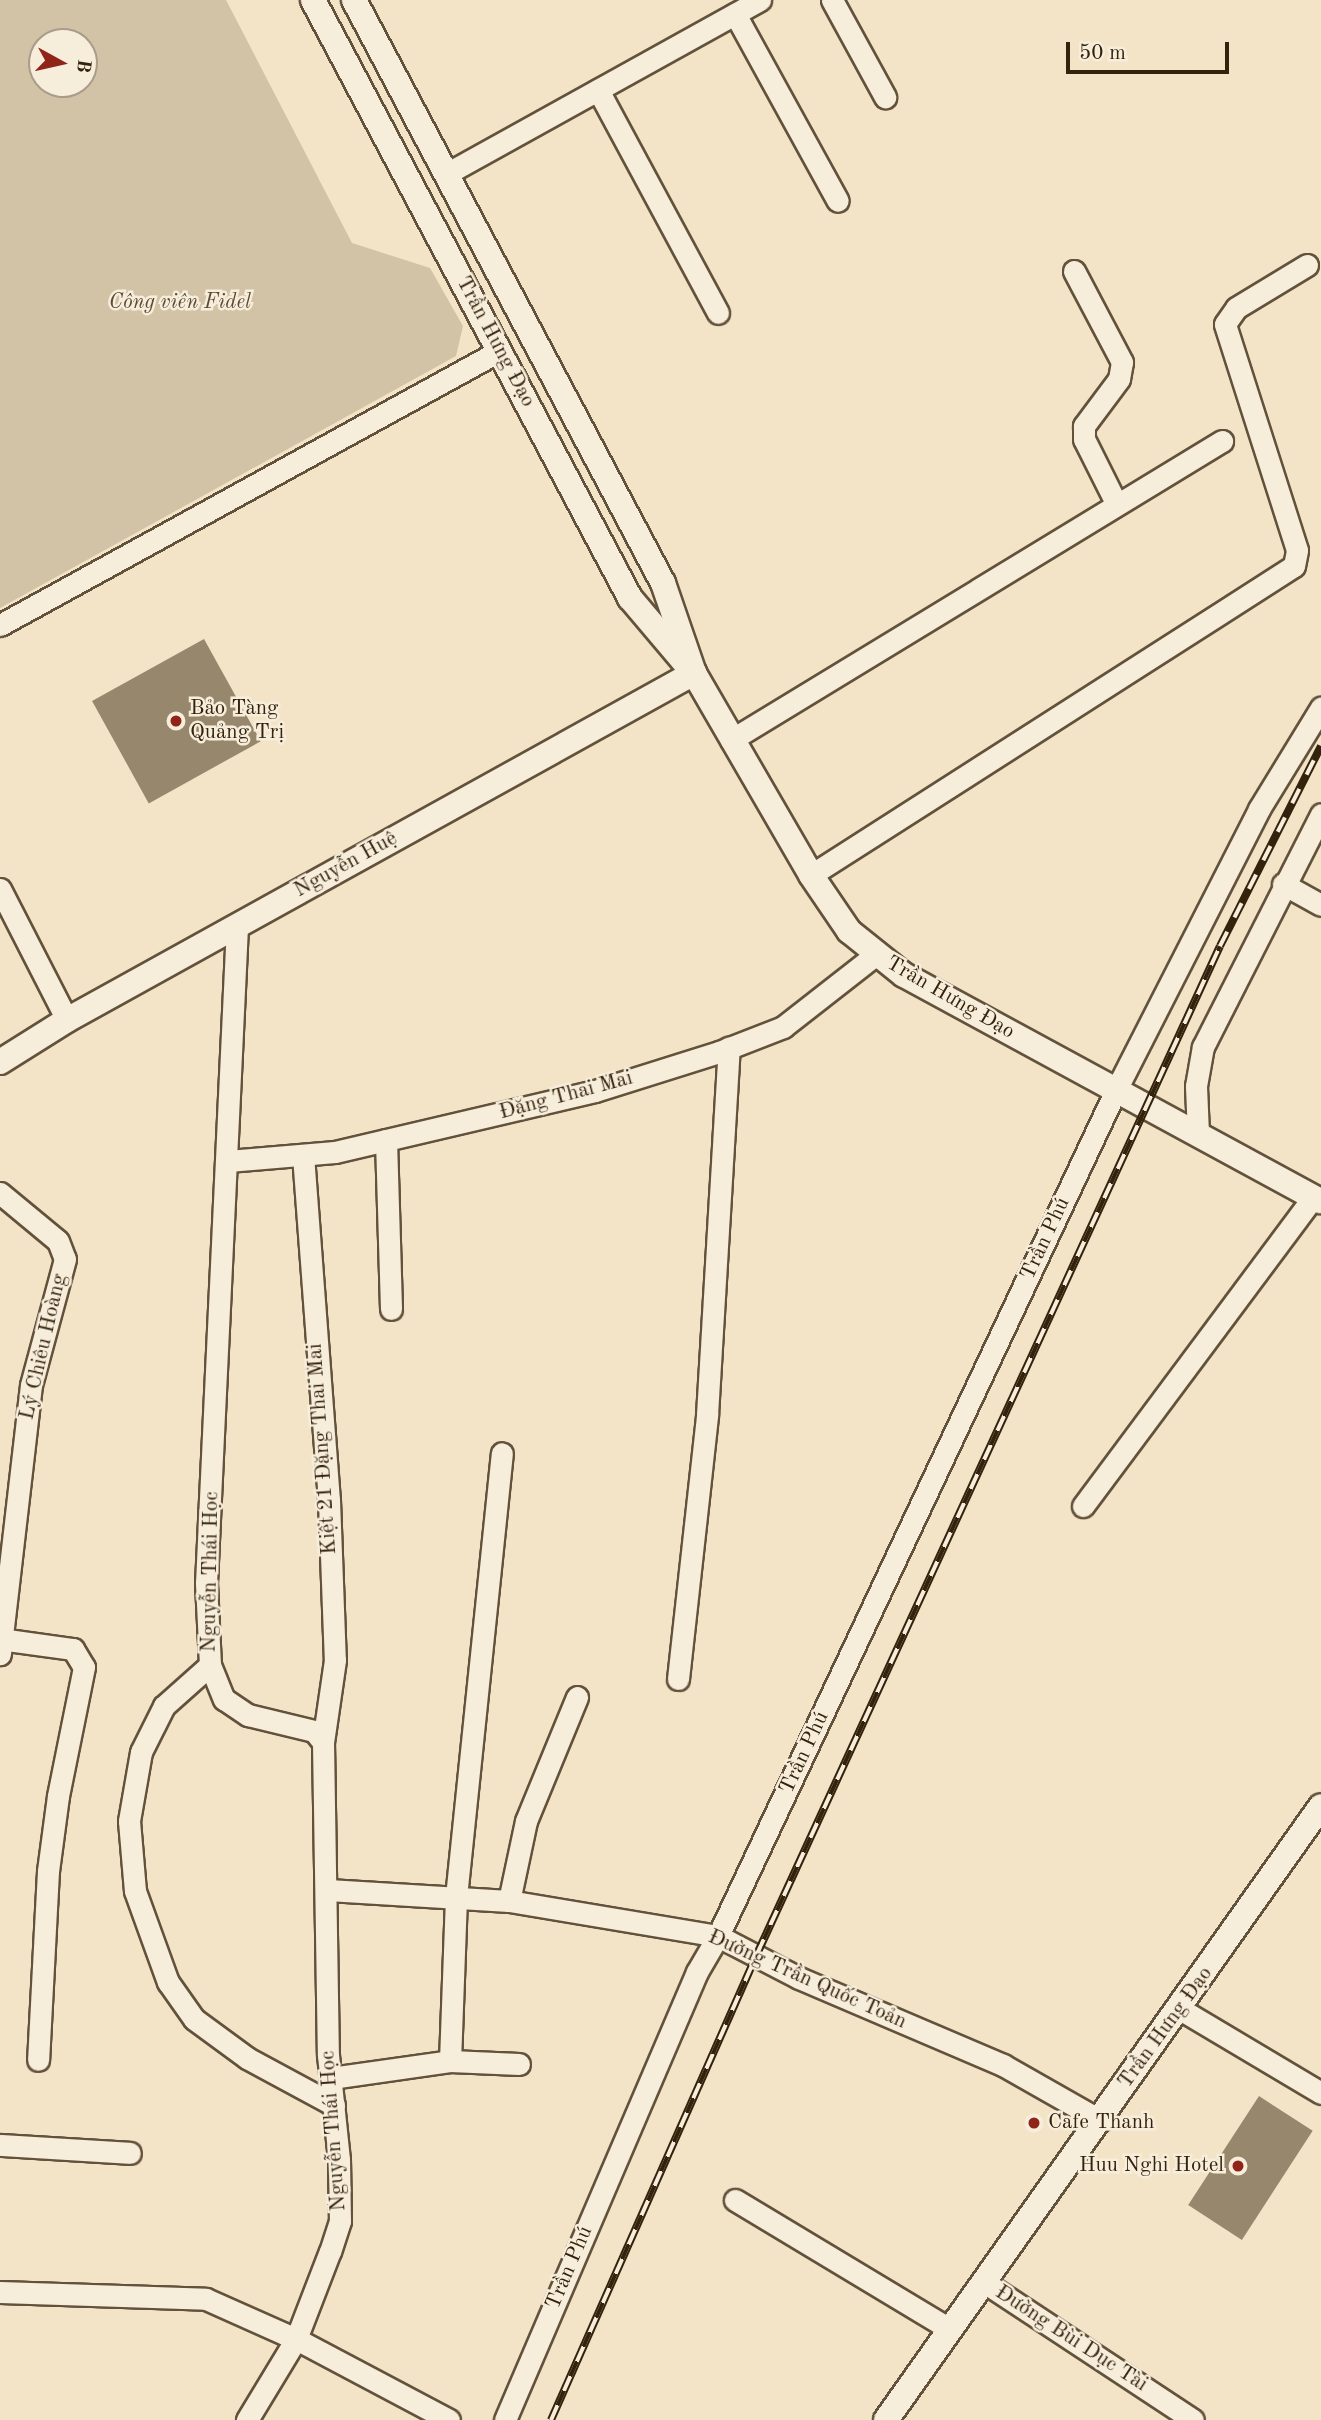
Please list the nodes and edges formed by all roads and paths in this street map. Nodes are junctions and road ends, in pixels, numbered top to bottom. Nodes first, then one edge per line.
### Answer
1 (313, 0) edge
2 (354, 0) edge
3 (760, 0) edge
4 (832, 0) edge
5 (736, 14) junction
6 (366, 24) junction
7 (334, 40) junction
8 (598, 90) junction
9 (885, 97) dead end
10 (446, 174) junction
11 (838, 201) dead end
12 (1307, 265) dead end
13 (1074, 271) dead end
14 (718, 313) dead end
15 (499, 351) junction
16 (1222, 441) dead end
17 (1116, 503) junction
18 (0, 625) edge
19 (694, 673) junction
20 (1321, 708) edge
21 (731, 740) junction
22 (1321, 814) edge
23 (811, 875) junction
24 (1283, 884) junction
25 (0, 889) edge
26 (1321, 905) edge
27 (237, 926) junction
28 (875, 955) junction
29 (67, 1020) junction
30 (729, 1048) junction
31 (0, 1062) edge
32 (1116, 1090) junction
33 (1198, 1134) junction
34 (386, 1140) junction
35 (303, 1155) junction
36 (228, 1161) junction
37 (0, 1194) edge
38 (1317, 1199) edge
39 (391, 1309) dead end
40 (502, 1453) dead end
41 (1083, 1506) dead end
42 (1, 1644) edge
43 (210, 1665) junction
44 (678, 1679) dead end
45 (577, 1697) dead end
46 (323, 1742) junction
47 (1321, 1806) edge
48 (328, 1891) junction
49 (456, 1897) junction
50 (509, 1901) junction
51 (718, 1936) junction
52 (1180, 2008) junction
53 (38, 2060) dead end
54 (450, 2061) junction
55 (519, 2064) dead end
56 (331, 2078) junction
57 (1321, 2093) edge
58 (334, 2105) junction
59 (1100, 2120) junction
60 (0, 2145) edge
61 (130, 2153) dead end
62 (735, 2200) dead end
63 (984, 2282) junction
64 (0, 2292) edge
65 (950, 2329) junction
66 (296, 2339) junction
67 (247, 2420) edge
68 (449, 2420) edge
69 (505, 2420) edge
70 (886, 2420) edge
71 (1193, 2420) edge

1 - 7 street, Trần Hưng Đạo
2 - 6 street, Trần Hưng Đạo
3 - 5 street
4 - 9 street
5 - 8 street
5 - 11 street
6 - 7 street
6 - 10 street, Trần Hưng Đạo
7 - 15 street, Trần Hưng Đạo
8 - 10 street
8 - 14 street
10 - 19 street, Trần Hưng Đạo
12 - 23 street
13 - 17 street
15 - 18 street
15 - 19 street, Trần Hưng Đạo
16 - 17 street
17 - 21 street
19 - 21 street, Trần Hưng Đạo
19 - 27 street, Nguyễn Huệ
20 - 32 street, Trần Phú
21 - 23 street, Trần Hưng Đạo
22 - 24 street
23 - 28 street, Trần Hưng Đạo
24 - 26 street
24 - 33 street
25 - 29 street
27 - 29 street, Nguyễn Huệ
27 - 36 street, Nguyễn Thái Học
28 - 30 street, Đặng Thai Mai
28 - 32 street, Trần Hưng Đạo
29 - 31 street, Nguyễn Huệ
30 - 34 street, Đặng Thai Mai
30 - 44 street
32 - 33 street, Trần Hưng Đạo
32 - 51 street, Trần Phú
33 - 38 street, Trần Hưng Đạo
34 - 35 street, Đặng Thai Mai
34 - 39 street
35 - 36 street, Đặng Thai Mai
35 - 46 street, Kiệt 21 Đặng Thai Mai
36 - 43 street, Nguyễn Thái Học
37 - 42 street, Lý Chiêu Hoàng
38 - 41 street
40 - 49 street
42 - 53 street
43 - 46 street, Nguyễn Thái Học
43 - 58 street
45 - 50 street
46 - 48 street, Nguyễn Thái Học
47 - 52 street, Trần Hưng Đạo
48 - 49 street, Đường Trần Quốc Toản
48 - 56 street, Nguyễn Thái Học
49 - 50 street, Đường Trần Quốc Toản
49 - 54 street
50 - 51 street, Đường Trần Quốc Toản
51 - 59 street, Đường Trần Quốc Toản
51 - 69 street, Trần Phú
52 - 57 street
52 - 59 street, Trần Hưng Đạo
54 - 55 street
54 - 56 street
56 - 58 street, Nguyễn Thái Học
58 - 66 street, Nguyễn Thái Học
59 - 63 street, Trần Hưng Đạo
60 - 61 street
62 - 65 street
63 - 65 street, Trần Hưng Đạo
63 - 71 street, Đường Bùi Dục Tài
64 - 66 street
65 - 70 street, Trần Hưng Đạo
66 - 67 street, Nguyễn Thái Học
66 - 68 street

